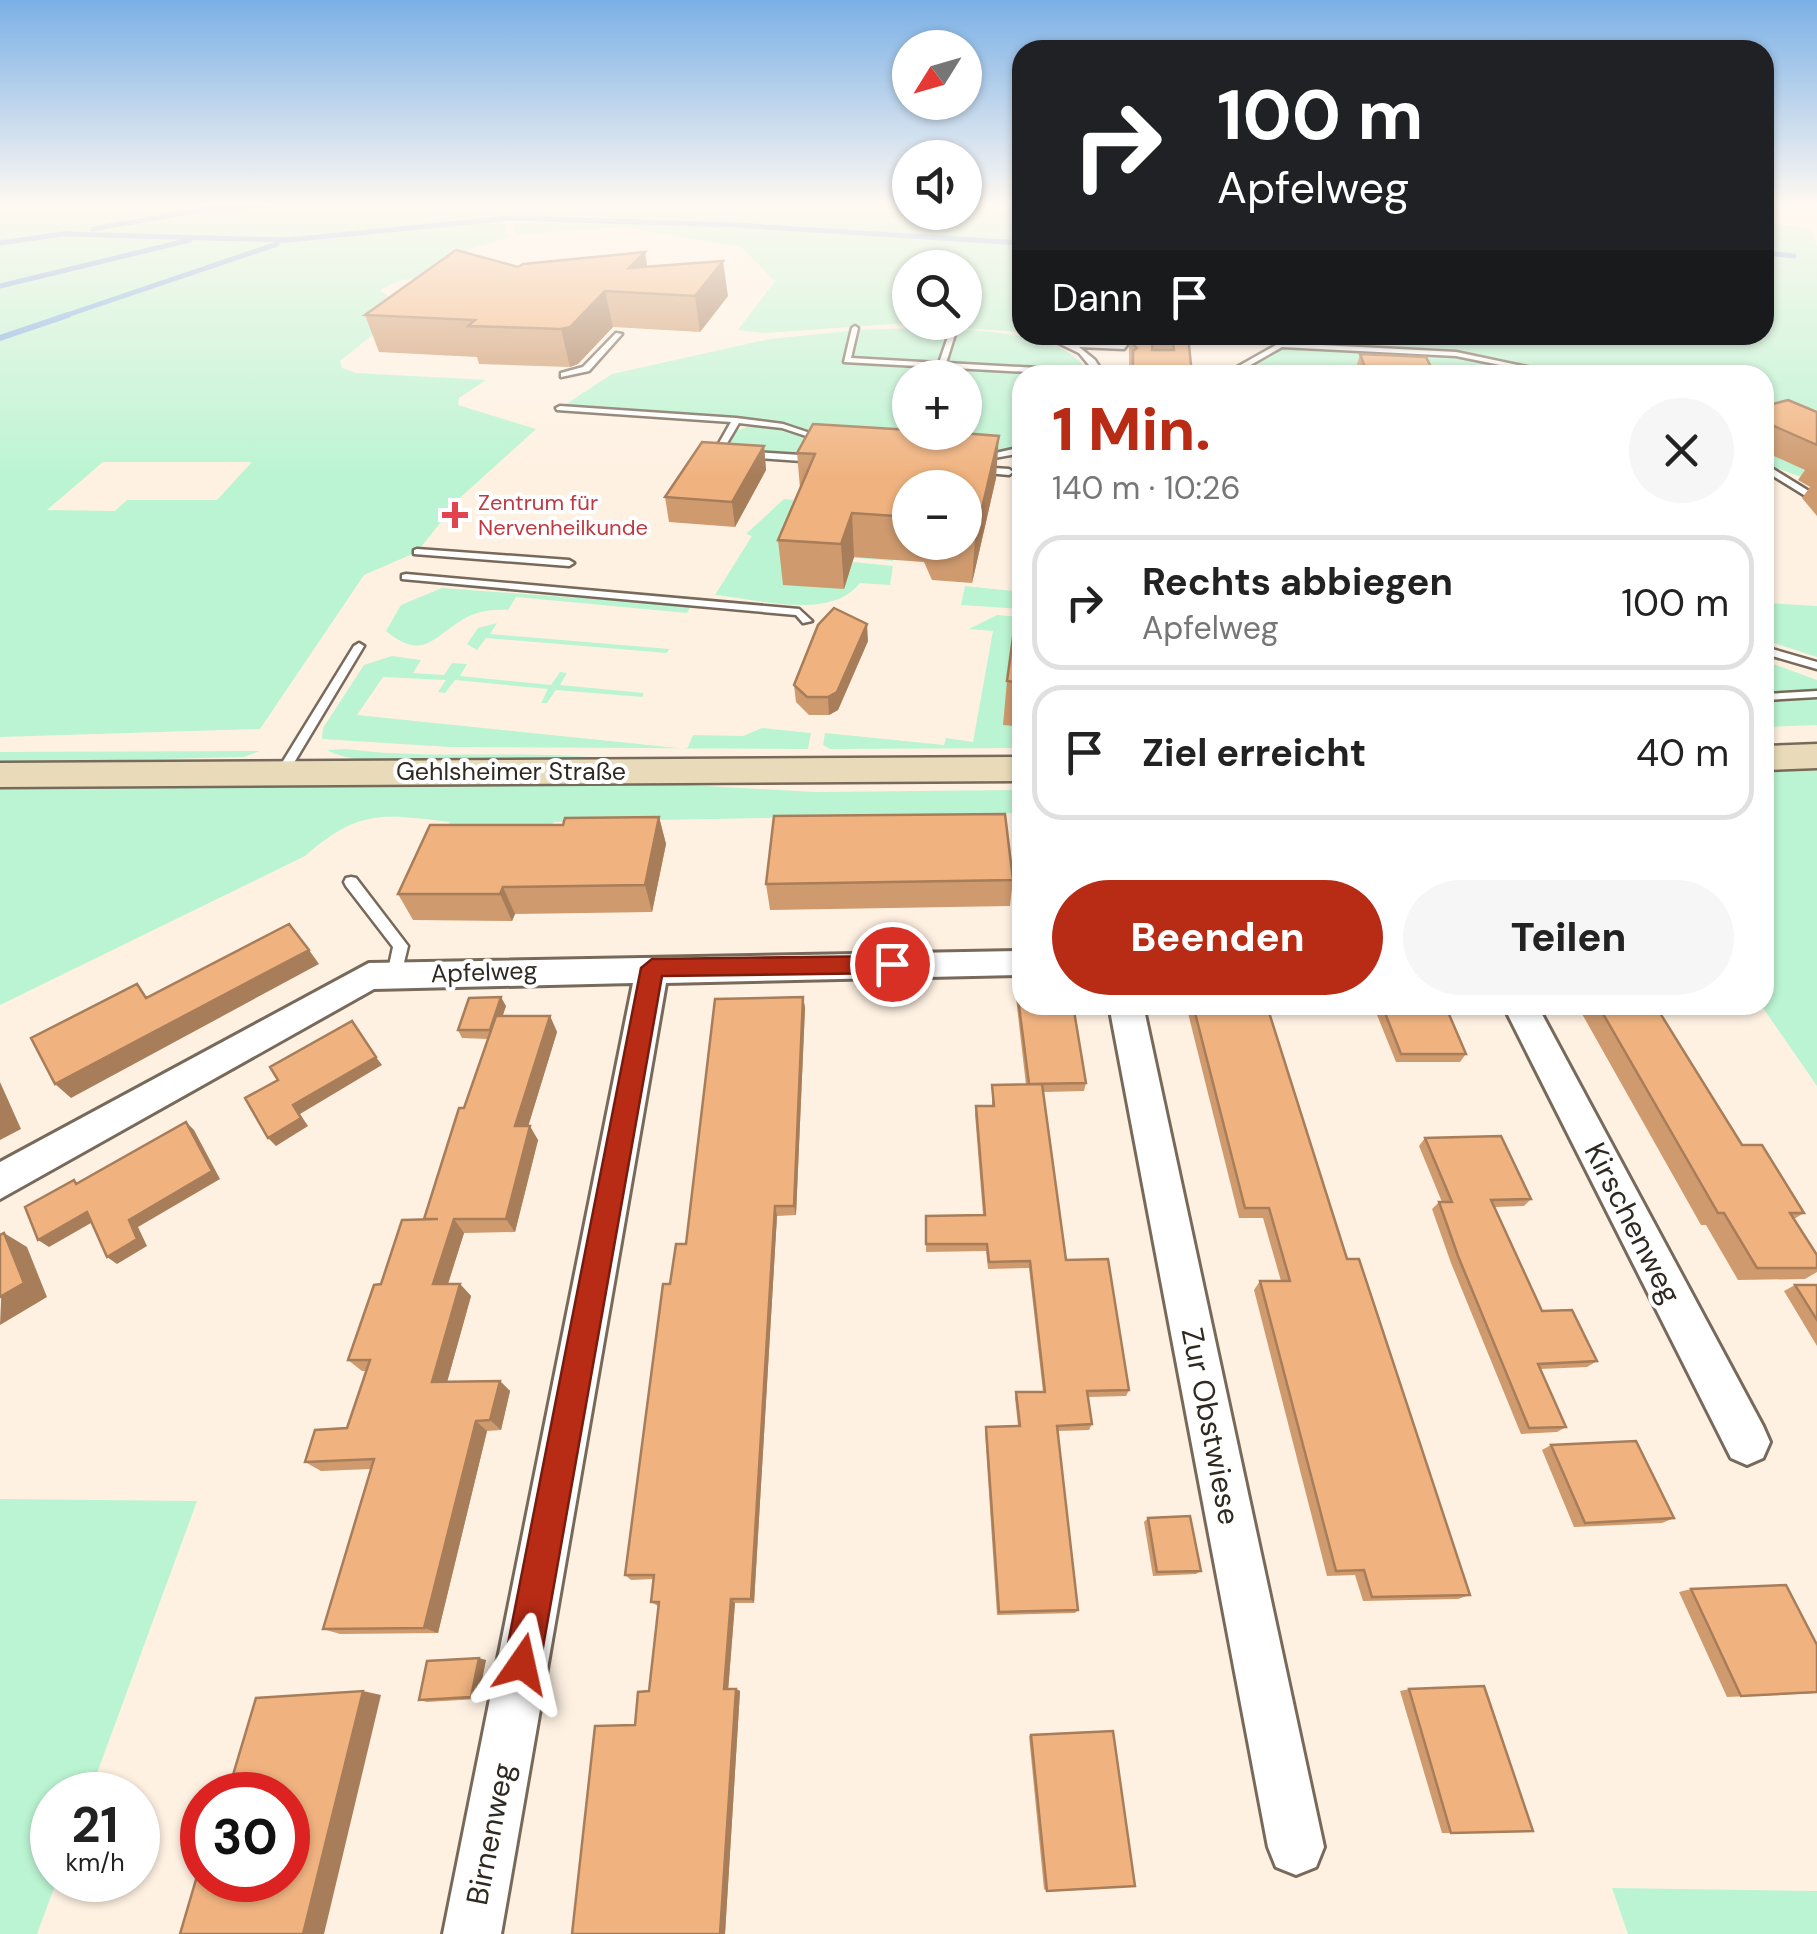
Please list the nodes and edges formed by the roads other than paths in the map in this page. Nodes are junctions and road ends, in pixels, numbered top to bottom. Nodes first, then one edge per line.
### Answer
1 (855, 328) dead end
2 (618, 334) edge
3 (1071, 345) edge
4 (1088, 345) edge
5 (1281, 345) joint
6 (1124, 347) dead end
7 (892, 362) edge
8 (1096, 365) edge
9 (1244, 365) edge
10 (1517, 365) edge
11 (982, 367) edge
12 (1012, 369) edge
13 (564, 374) edge
14 (560, 408) dead end
15 (736, 420) junction
16 (842, 445) edge
17 (1012, 452) edge
18 (825, 460) edge
19 (1010, 472) dead end
20 (1774, 472) edge
21 (1774, 474) edge
22 (1817, 488) edge
23 (1817, 500) edge
24 (416, 552) dead end
25 (570, 563) dead end
26 (406, 577) dead end
27 (807, 621) dead end
28 (359, 646) dead end
29 (1774, 653) edge
30 (1817, 666) edge
31 (1817, 694) edge
32 (1774, 696) edge
33 (1817, 756) edge
34 (1774, 758) edge
35 (1012, 769) edge
36 (283, 771) junction
37 (0, 775) edge
38 (352, 882) dead end
39 (1012, 962) edge
40 (652, 968) junction
41 (395, 975) junction
42 (1128, 1015) edge
43 (1525, 1015) edge
44 (0, 1182) edge
45 (1747, 1442) dead end
46 (1296, 1847) dead end
47 (472, 1934) edge

1 - 7 lane
2 - 13 lane
3 - 8 lane
4 - 6 lane
5 - 9 lane
5 - 10 lane
11 - 12 lane
14 - 15 lane
15 - 16 lane
15 - 18 lane
17 - 19 lane
20 - 22 lane
21 - 23 lane
24 - 25 lane
26 - 27 lane
28 - 36 lane
29 - 30 lane
31 - 32 lane
33 - 34 street
35 - 36 street, Gehlsheimer Straße
36 - 37 street, Gehlsheimer Straße
38 - 41 lane
39 - 40 street, Apfelweg
40 - 41 street, Apfelweg
40 - 47 street, Birnenweg
41 - 44 street, Apfelweg
42 - 46 street, Zur Obstwiese
43 - 45 street, Kirschenweg

